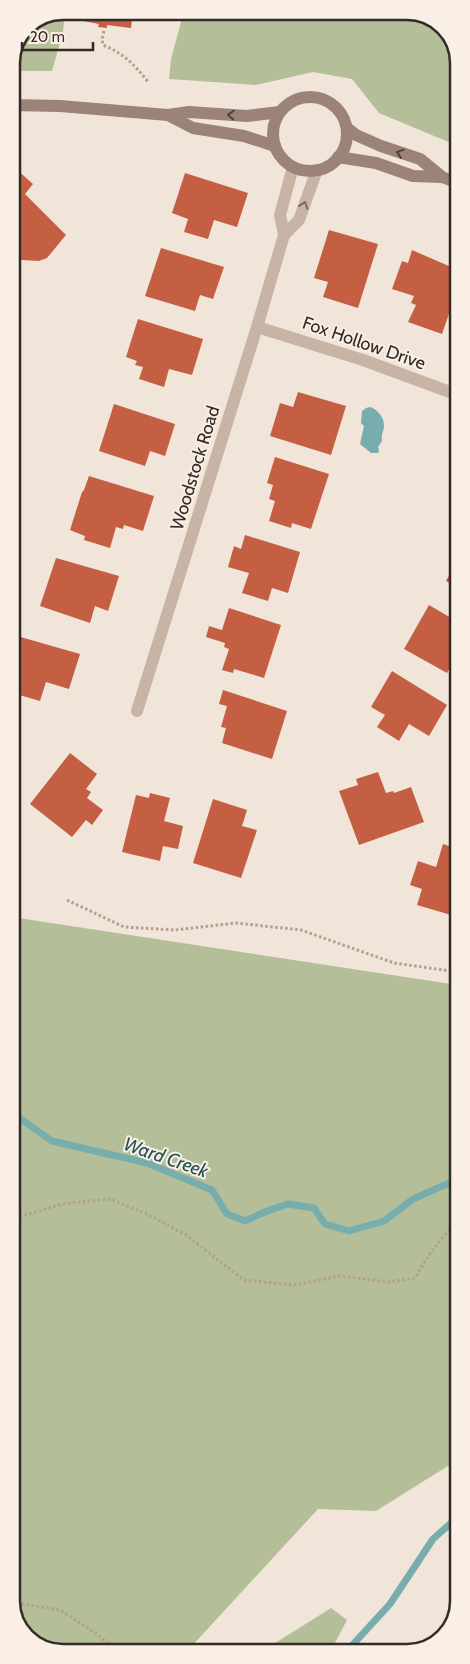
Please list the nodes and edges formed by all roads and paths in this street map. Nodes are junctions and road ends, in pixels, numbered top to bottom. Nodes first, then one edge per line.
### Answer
1 (104, 31) dead end
2 (148, 82) dead end
3 (20, 105) edge
4 (280, 112) junction
5 (168, 115) junction
6 (347, 128) junction
7 (275, 146) junction
8 (338, 157) junction
9 (293, 166) junction
10 (316, 170) junction
11 (442, 177) junction
12 (450, 180) edge
13 (284, 234) junction
14 (257, 327) junction
15 (450, 392) edge
16 (137, 711) dead end
17 (67, 900) dead end
18 (450, 971) edge
19 (20, 1217) edge
20 (450, 1229) edge
21 (20, 1603) edge
22 (109, 1644) edge

1 - 2 path
3 - 5 main road
4 -> 5 main road
4 - 6 main road
4 - 7 main road
5 - 7 main road
6 - 8 main road
11 -> 6 main road
7 - 9 main road
8 - 10 main road
8 - 11 main road
9 - 10 main road
9 - 13 street, Woodstock Road
13 -> 10 street, Woodstock Road
11 - 12 main road
13 - 14 street, Woodstock Road
14 - 15 street, Fox Hollow Drive
14 - 16 street, Woodstock Road
17 - 18 path
19 - 20 path
21 - 22 path

